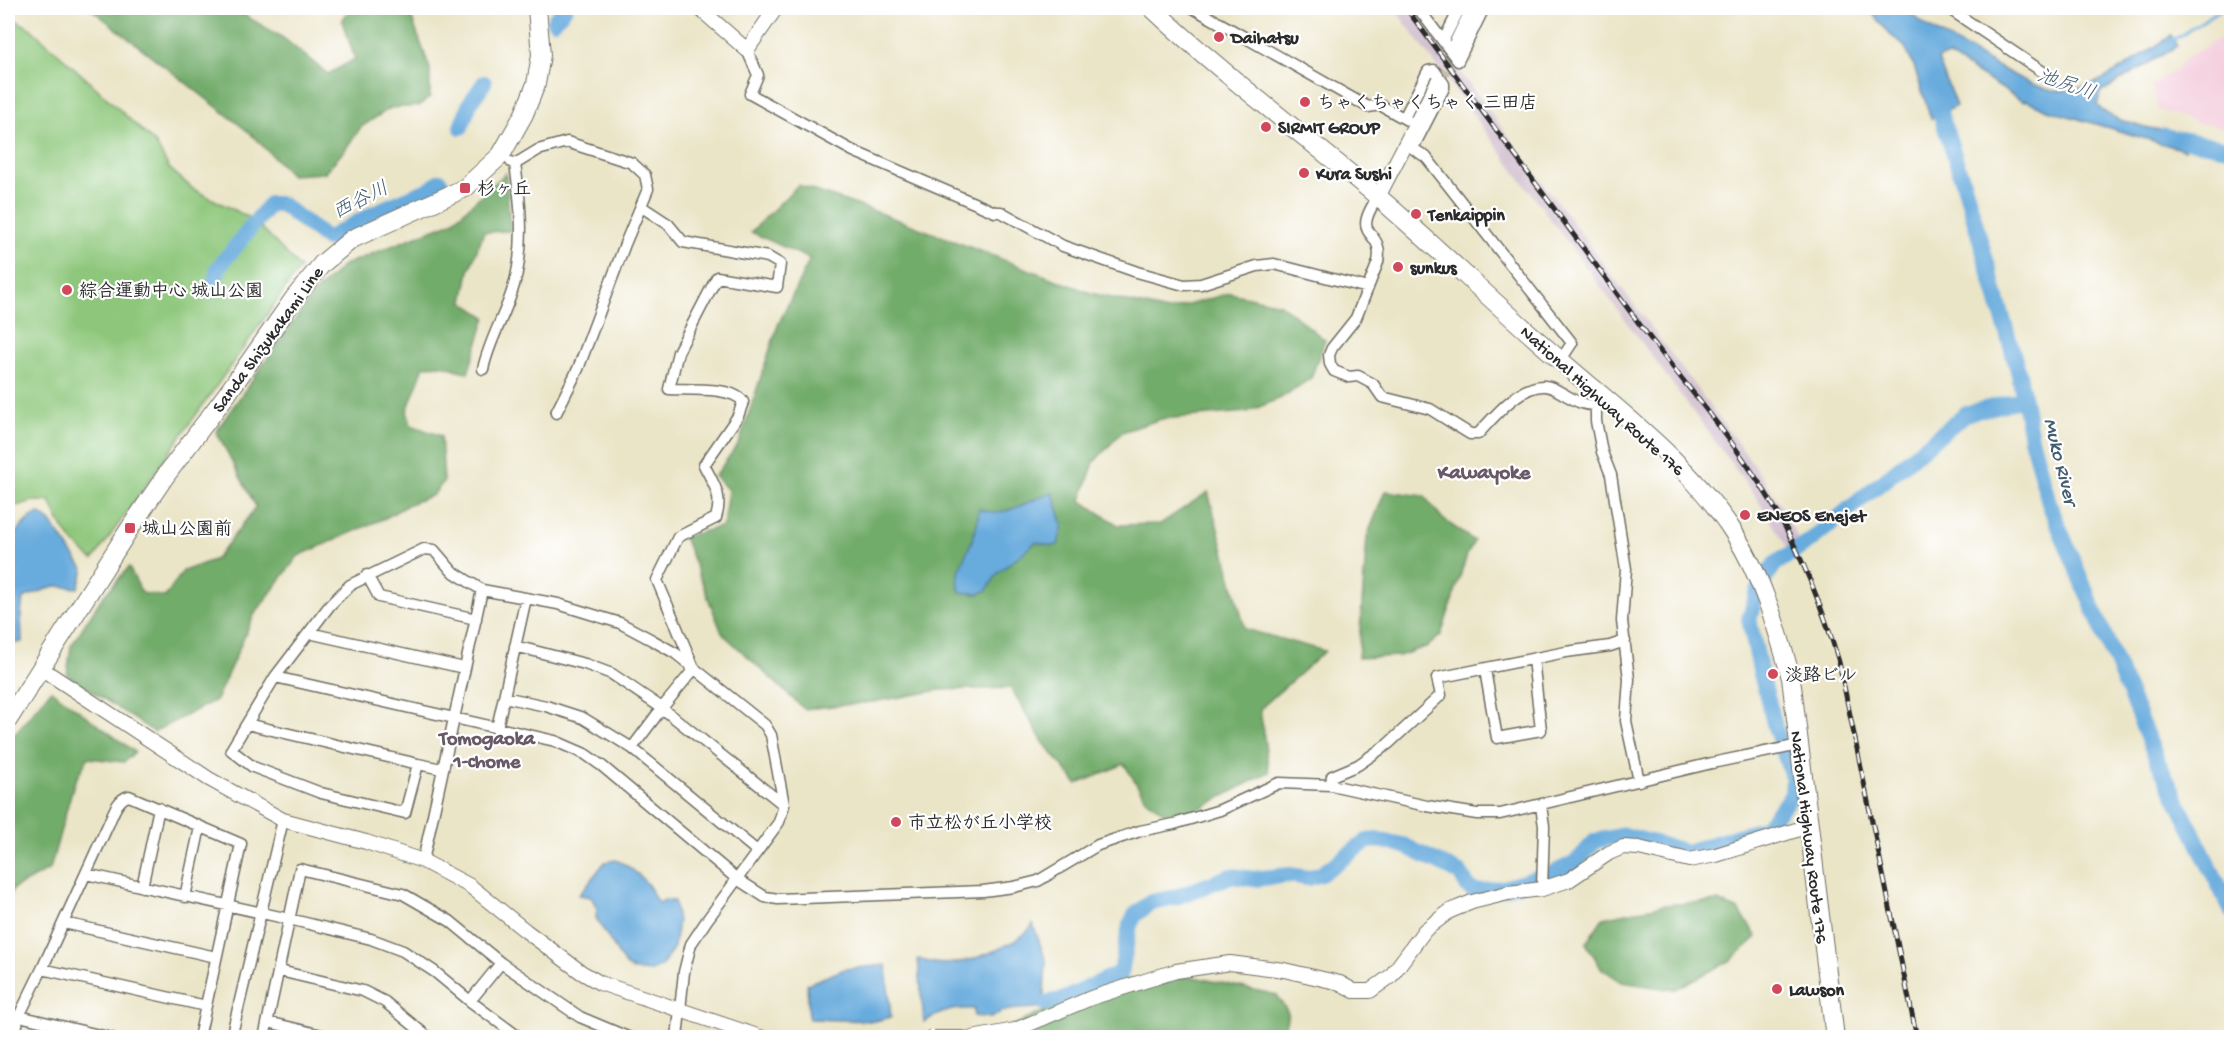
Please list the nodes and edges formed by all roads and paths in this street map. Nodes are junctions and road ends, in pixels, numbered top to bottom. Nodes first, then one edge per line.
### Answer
1 (537, 8) edge
2 (699, 8) edge
3 (776, 8) edge
4 (1152, 8) edge
5 (1193, 8) edge
6 (1418, 8) edge
7 (1460, 8) edge
8 (1474, 8) edge
9 (1484, 8) edge
10 (1948, 8) edge
11 (747, 50) junction
12 (1451, 50) junction
13 (2046, 74) dead end
14 (1437, 81) tunnel mouth
15 (1410, 122) junction
16 (1410, 146) junction
17 (508, 160) junction
18 (1378, 197) junction
19 (642, 207) junction
20 (1368, 288) junction
21 (1560, 361) junction
22 (483, 369) dead end
23 (1599, 400) junction
24 (556, 413) dead end
25 (367, 575) junction
26 (482, 590) junction
27 (526, 598) junction
28 (476, 619) junction
29 (309, 633) junction
30 (1625, 641) junction
31 (515, 646) junction
32 (1533, 659) junction
33 (464, 668) junction
34 (42, 669) junction
35 (694, 669) junction
36 (1485, 670) junction
37 (275, 677) junction
38 (504, 697) junction
39 (662, 708) junction
40 (454, 717) junction
41 (8, 720) edge
42 (247, 724) junction
43 (497, 728) junction
44 (1788, 746) junction
45 (632, 748) junction
46 (418, 764) junction
47 (442, 769) junction
48 (1639, 781) junction
49 (1331, 785) junction
50 (784, 805) junction
51 (1541, 806) junction
52 (159, 808) junction
53 (282, 820) junction
54 (1809, 826) junction
55 (200, 827) junction
56 (757, 851) junction
57 (423, 861) junction
58 (86, 874) junction
59 (737, 879) junction
60 (1543, 881) junction
61 (142, 887) junction
62 (185, 897) junction
63 (227, 907) junction
64 (259, 914) junction
65 (289, 919) junction
66 (64, 922) junction
67 (216, 957) junction
68 (501, 963) junction
69 (42, 969) junction
70 (279, 971) junction
71 (470, 1001) junction
72 (206, 1006) junction
73 (680, 1008) junction
74 (19, 1016) junction
75 (268, 1022) junction
76 (14, 1038) edge
77 (112, 1038) edge
78 (200, 1038) edge
79 (231, 1038) edge
80 (264, 1038) edge
81 (334, 1038) edge
82 (429, 1038) edge
83 (519, 1038) edge
84 (630, 1038) edge
85 (677, 1038) edge
86 (763, 1038) edge
87 (931, 1038) edge
88 (962, 1038) edge
89 (972, 1038) edge
90 (1834, 1038) edge

1 - 17 main road, Sanda Shizukakami Line
2 - 11 street
3 - 11 street
4 - 18 main road, National Highway Route 176
5 - 15 street
6 - 12 street
7 - 12 street
8 - 12 street
9 - 12 street
10 - 13 street
11 - 20 street
14 - 15 street
15 - 16 street
15 - 16 street
16 - 18 street
16 - 21 street
17 - 19 street
17 - 22 street
17 - 34 main road, Sanda Shizukakami Line
18 - 20 street
18 - 21 main road, National Highway Route 176
19 - 24 street
19 - 35 street
20 - 23 street
21 - 23 main road, National Highway Route 176
23 - 30 street
23 - 44 main road, National Highway Route 176
25 - 26 street
25 - 28 street
25 - 29 street
26 - 27 street
26 - 28 street
27 - 31 street
27 - 35 street
28 - 33 street
29 - 33 street
29 - 37 street
30 - 32 street
30 - 48 street
31 - 38 street
31 - 39 street
32 - 36 street
32 - 36 street
33 - 40 street
34 - 41 main road, Sanda Shizukakami Line
34 - 53 street
35 - 39 street
35 - 50 street
36 - 49 street
37 - 40 street
37 - 42 street
38 - 43 street
38 - 45 street
39 - 45 street
39 - 50 street
40 - 43 street
40 - 47 street
42 - 46 street
42 - 46 street
43 - 59 street
44 - 48 street
44 - 54 main road, National Highway Route 176
45 - 56 street
46 - 47 street
47 - 57 street
48 - 51 street
49 - 51 street
49 - 59 street
50 - 56 street
51 - 60 street
52 - 55 street
52 - 58 street
52 - 61 street
53 - 57 street
53 - 64 street
54 - 60 street
54 - 90 main road, National Highway Route 176
55 - 62 street
55 - 63 street
56 - 59 street
57 - 73 street
58 - 61 street
58 - 66 street
59 - 73 street
60 - 89 street
61 - 62 street
62 - 63 street
63 - 64 street
63 - 67 street
64 - 65 street
64 - 79 street
65 - 68 street
65 - 70 street
65 - 71 street
66 - 67 street
66 - 69 street
67 - 72 street
68 - 71 street
68 - 84 street
69 - 72 street
69 - 74 street
70 - 75 street
70 - 82 street
71 - 83 street
72 - 78 street
73 - 85 street
73 - 86 street
74 - 76 street
74 - 77 street
75 - 80 street
75 - 81 street
87 - 88 street

